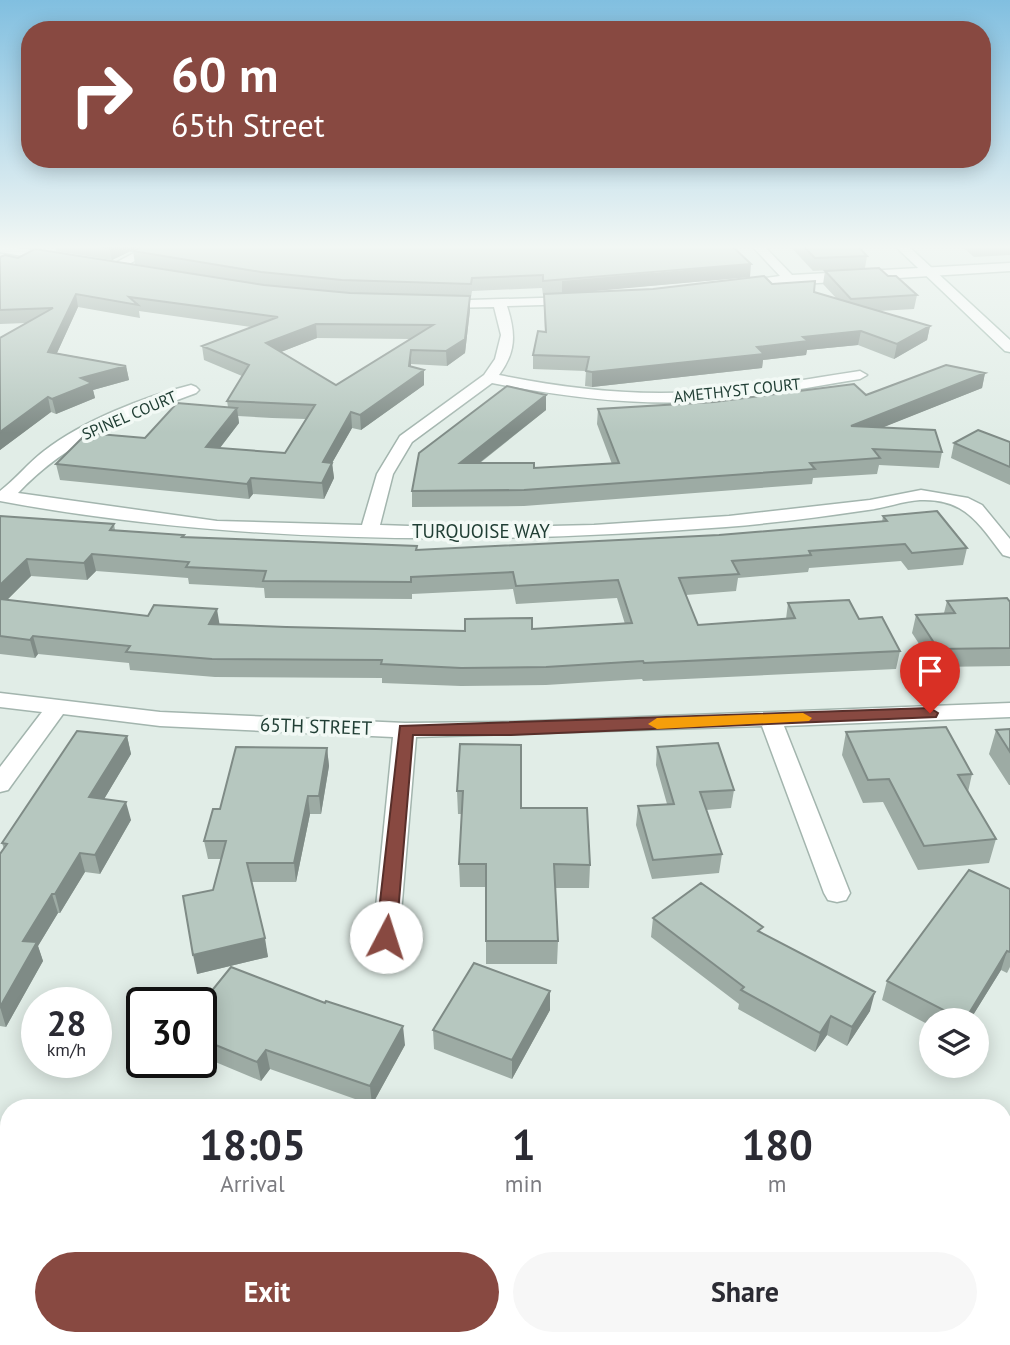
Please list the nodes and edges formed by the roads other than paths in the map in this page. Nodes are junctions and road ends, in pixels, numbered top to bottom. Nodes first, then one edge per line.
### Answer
1 (501, 308) edge
2 (967, 308) edge
3 (1010, 348) edge
4 (860, 375) dead end
5 (489, 378) junction
6 (191, 390) dead end
7 (2, 497) edge
8 (369, 531) junction
9 (1010, 551) edge
10 (0, 700) edge
11 (56, 708) junction
12 (1010, 710) edge
13 (770, 719) junction
14 (405, 730) junction
15 (0, 784) edge
16 (837, 893) dead end
17 (386, 937) dead end

1 - 5 street
2 - 3 street
4 - 5 street, AMETHYST COURT
5 - 8 street
6 - 7 street, SPINEL COURT
7 - 8 street, TURQUOISE WAY
8 - 9 street, TURQUOISE WAY
10 - 11 street, 65TH STREET
11 - 14 street, 65TH STREET
11 - 15 street
12 - 13 street, 65TH STREET
13 - 14 street, 65TH STREET
13 - 16 street
14 - 17 street

